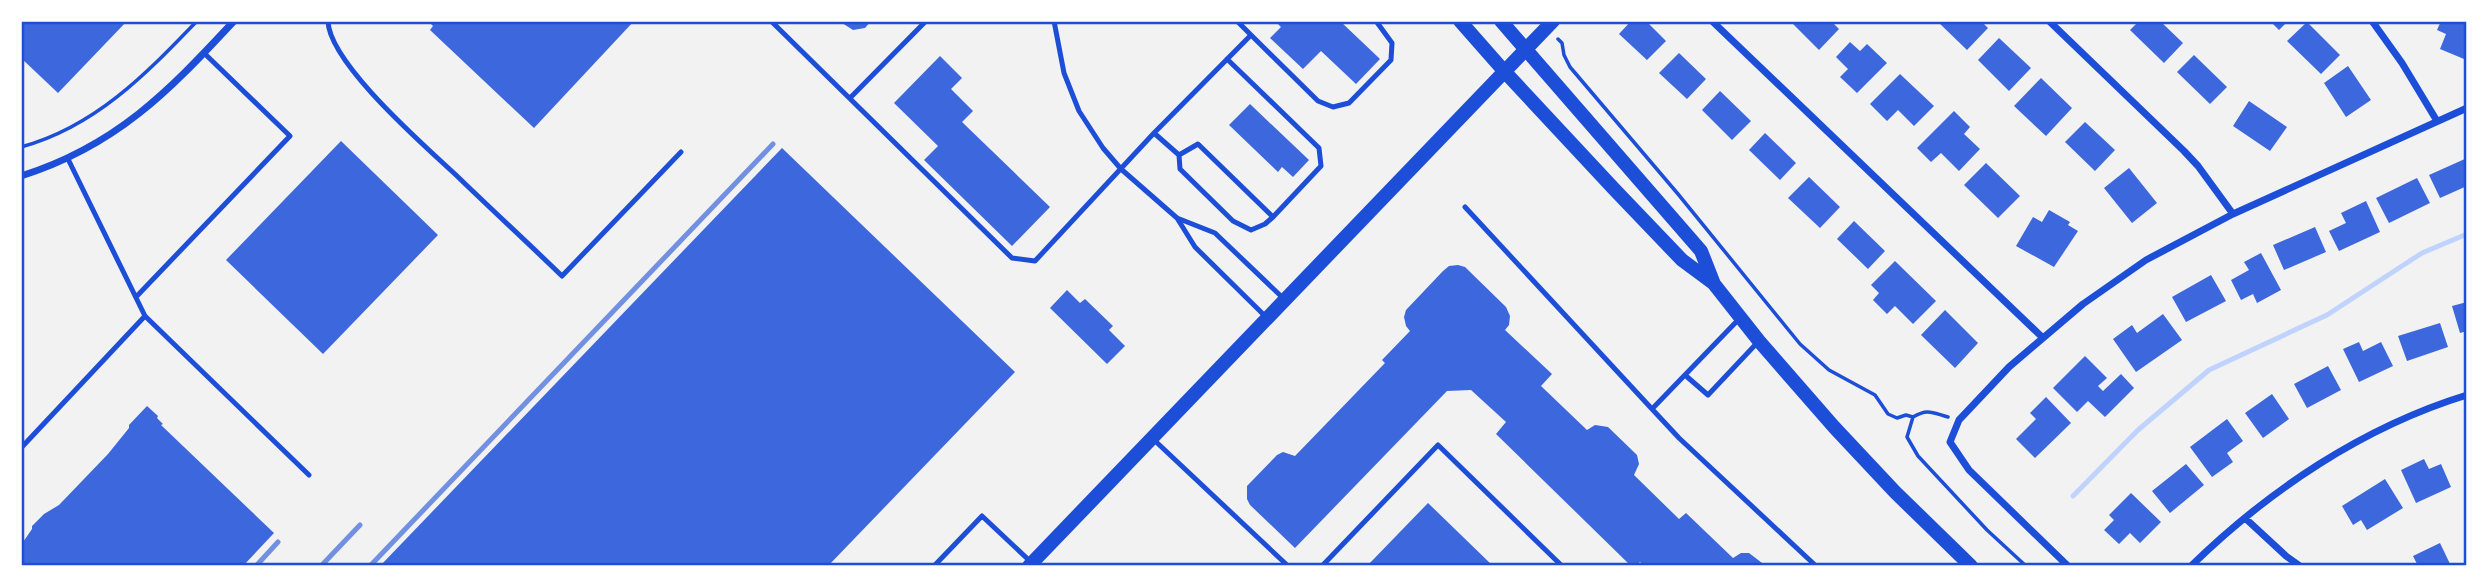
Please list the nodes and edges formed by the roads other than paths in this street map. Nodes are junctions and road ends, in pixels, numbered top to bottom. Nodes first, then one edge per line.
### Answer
1 (234, 21) edge
2 (328, 21) edge
3 (771, 21) edge
4 (926, 21) edge
5 (1054, 21) edge
6 (1237, 21) edge
7 (1376, 21) edge
8 (1460, 21) edge
9 (1501, 21) edge
10 (1712, 21) edge
11 (2049, 21) edge
12 (2372, 21) edge
13 (1549, 24) edge
14 (1251, 35) junction
15 (1526, 48) junction
16 (204, 54) junction
17 (1227, 59) junction
18 (1504, 71) junction
19 (850, 98) junction
20 (2467, 108) edge
21 (2437, 121) junction
22 (1154, 133) junction
23 (681, 152) dead end
24 (1179, 155) junction
25 (68, 159) junction
26 (1121, 169) junction
27 (21, 176) edge
28 (1465, 207) dead end
29 (2233, 214) junction
30 (1273, 217) junction
31 (1177, 218) junction
32 (1714, 284) junction
33 (136, 297) junction
34 (1284, 299) junction
35 (145, 316) junction
36 (1266, 317) junction
37 (1741, 317) junction
38 (2042, 338) junction
39 (1759, 341) junction
40 (1685, 375) junction
41 (2467, 395) edge
42 (1652, 409) junction
43 (1152, 438) junction
44 (21, 447) edge
45 (309, 475) dead end
46 (2245, 518) junction
47 (1030, 564) edge
48 (934, 566) edge
49 (1288, 566) edge
50 (1322, 566) edge
51 (1562, 566) edge
52 (1816, 566) edge
53 (1971, 566) edge
54 (2068, 566) edge
55 (2191, 566) edge
56 (2301, 566) edge

1 - 16 street
2 - 23 lane
3 - 19 lane
4 - 19 lane
5 - 26 lane
6 - 14 lane
7 - 14 lane
8 - 18 main road
9 - 15 main road
10 - 38 street
11 - 29 street
12 - 21 street
13 - 15 main road
14 - 17 lane
15 - 18 main road
15 - 32 main road
16 - 25 street
16 - 33 lane
17 - 22 lane
17 - 30 lane
18 - 32 main road
18 - 34 main road
19 - 26 lane
20 - 21 street
21 - 29 street
22 - 24 lane
22 - 26 lane
24 - 30 lane
24 - 30 lane
25 - 27 street
25 - 33 lane
26 - 31 lane
28 - 42 lane
29 - 38 street
31 - 34 lane
31 - 36 lane
32 - 37 main road
33 - 35 lane
34 - 36 main road
35 - 44 lane
35 - 45 lane
36 - 43 main road
37 - 39 main road
37 - 40 lane
38 - 54 street
39 - 40 lane
39 - 53 main road
40 - 42 lane
41 - 46 street
42 - 52 lane
43 - 47 main road
43 - 49 lane
46 - 55 street
46 - 56 street
47 - 48 lane
50 - 51 lane

